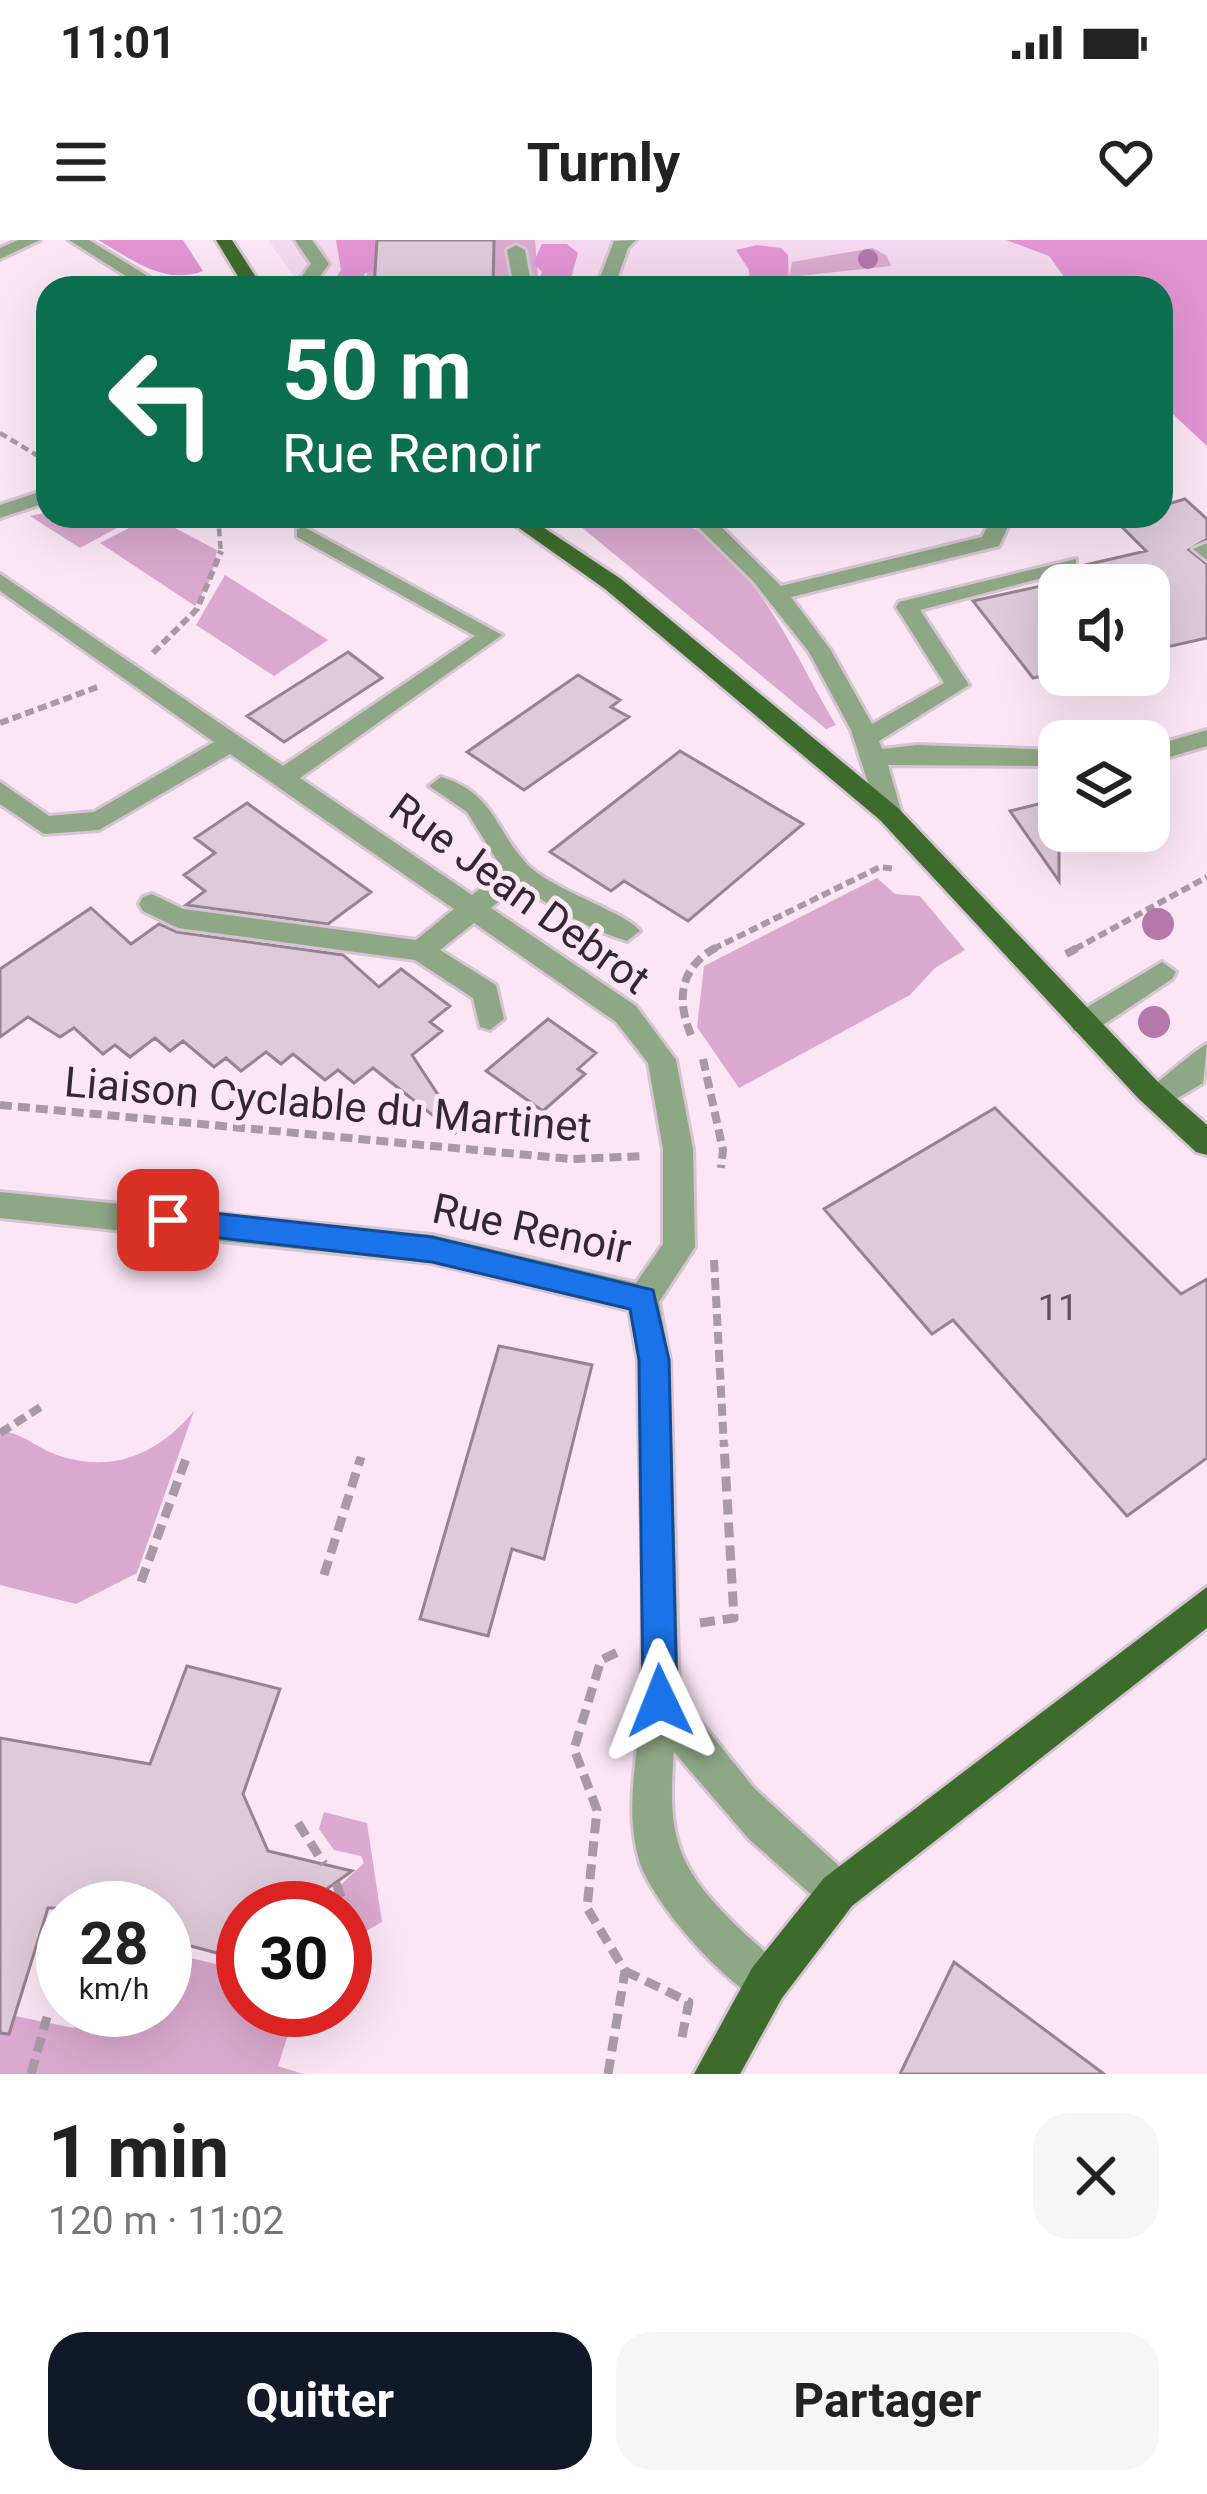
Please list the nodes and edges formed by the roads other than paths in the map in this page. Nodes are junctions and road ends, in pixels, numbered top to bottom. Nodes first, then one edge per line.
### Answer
1 (32, 240) edge
2 (77, 240) edge
3 (224, 240) edge
4 (304, 240) edge
5 (628, 240) edge
6 (515, 250) dead end
7 (0, 254) edge
8 (138, 276) edge
9 (246, 276) edge
10 (311, 276) edge
11 (520, 276) edge
12 (609, 276) edge
13 (36, 499) edge
14 (0, 512) edge
15 (530, 528) edge
16 (711, 528) edge
17 (997, 528) edge
18 (304, 533) dead end
19 (1038, 572) edge
20 (0, 581) edge
21 (781, 593) junction
22 (1207, 738) edge
23 (231, 743) junction
24 (870, 748) junction
25 (1170, 749) edge
26 (1038, 757) edge
27 (283, 778) junction
28 (441, 786) dead end
29 (0, 790) edge
30 (889, 814) junction
31 (518, 872) junction
32 (152, 904) dead end
33 (472, 908) junction
34 (627, 931) dead end
35 (421, 951) junction
36 (1162, 972) dead end
37 (490, 1018) dead end
38 (1084, 1023) junction
39 (1202, 1069) edge
40 (1156, 1097) junction
41 (1207, 1143) edge
42 (0, 1205) edge
43 (643, 1299) junction
44 (1207, 1605) edge
45 (660, 1701) junction
46 (838, 1892) junction
47 (766, 1983) junction
48 (716, 2074) edge

1 - 7 street
2 - 8 street
3 - 9 main road
4 - 10 street
5 - 12 street
6 - 11 street
13 - 14 street
15 - 30 main road
16 - 21 street
17 - 21 street
18 - 27 street
19 - 24 street
20 - 23 street, Rue Jean Debrot
21 - 24 street
22 - 25 street
23 - 27 street, Rue Jean Debrot
23 - 29 street
24 - 26 street
24 - 30 street
27 - 33 street, Rue Jean Debrot
28 - 31 street
30 - 38 main road
31 - 33 street
31 - 34 street
32 - 35 street
33 - 35 street
33 - 43 street, Rue Jean Debrot
35 - 37 street
36 - 38 street
38 - 40 main road
39 - 40 street
40 - 41 main road
42 - 43 street, Rue Renoir
43 - 45 street, Rue Renoir
44 - 46 main road
45 - 46 street
45 - 47 street, Rue Renoir
46 - 47 main road
47 - 48 main road

